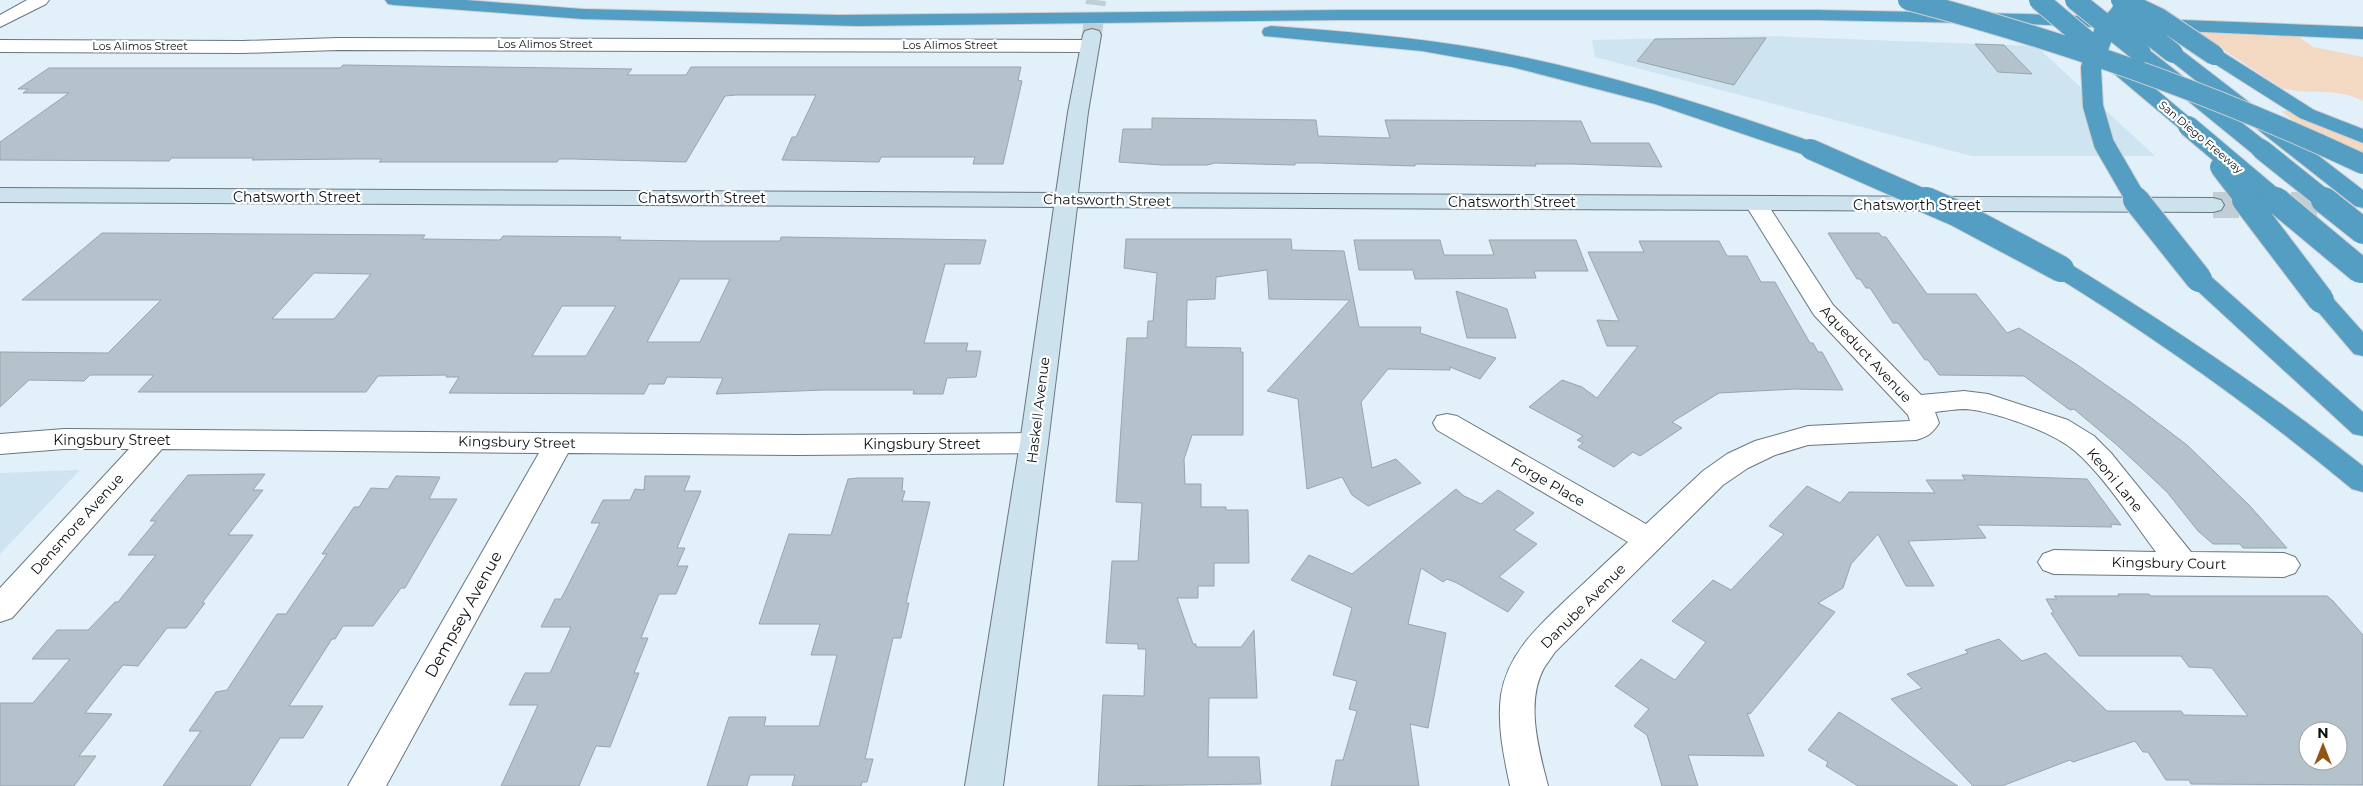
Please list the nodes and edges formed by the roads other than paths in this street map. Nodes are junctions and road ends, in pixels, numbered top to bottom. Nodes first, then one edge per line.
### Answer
1 (40, 0) edge
2 (394, 0) edge
3 (1908, 0) edge
4 (2020, 0) edge
5 (2039, 0) edge
6 (2058, 0) edge
7 (2075, 0) edge
8 (2105, 0) edge
9 (2121, 0) edge
10 (2133, 0) edge
11 (2363, 17) edge
12 (840, 20) junction
13 (0, 22) edge
14 (2363, 33) edge
15 (1091, 40) joint
16 (0, 46) edge
17 (2188, 126) junction
18 (2363, 137) edge
19 (2363, 164) edge
20 (0, 196) edge
21 (1066, 199) junction
22 (2363, 201) edge
23 (1756, 204) junction
24 (2213, 205) tunnel mouth
25 (2363, 231) edge
26 (2362, 264) edge
27 (2363, 348) edge
28 (1919, 416) junction
29 (1448, 423) dead end
30 (2363, 427) edge
31 (155, 439) junction
32 (559, 443) junction
33 (1034, 443) junction
34 (0, 444) edge
35 (2363, 482) edge
36 (1649, 540) junction
37 (2054, 562) dead end
38 (2182, 564) junction
39 (2284, 565) dead end
40 (0, 609) edge
41 (368, 786) edge
42 (984, 786) edge
43 (1529, 786) edge

1 - 13 street
2 - 12 highway
3 - 19 highway, bridge
4 - 11 highway
5 - 17 highway, San Diego Freeway, bridge
6 - 26 highway
7 - 25 highway, bridge
8 - 22 highway, bridge
9 - 18 highway, bridge
10 - 30 highway, bridge
12 - 14 highway
12 - 35 highway, bridge
15 - 16 street, Los Alimos Street
15 - 21 main road, Haskell Avenue
17 - 26 highway, San Diego Freeway, bridge
17 - 27 highway, bridge
20 - 21 main road, Chatsworth Street
21 - 23 main road, Chatsworth Street
21 - 33 main road, Haskell Avenue
23 - 24 main road, Chatsworth Street
23 - 28 street, Aqueduct Avenue
28 - 36 street, Danube Avenue
28 - 38 street, Keoni Lane
29 - 36 street, Forge Place
31 - 32 street, Kingsbury Street
31 - 34 street, Kingsbury Street
31 - 40 street, Densmore Avenue
32 - 33 street, Kingsbury Street
32 - 41 street, Dempsey Avenue
33 - 42 main road, Haskell Avenue
36 - 43 street, Danube Avenue
37 - 38 street, Kingsbury Court
38 - 39 street, Kingsbury Court

